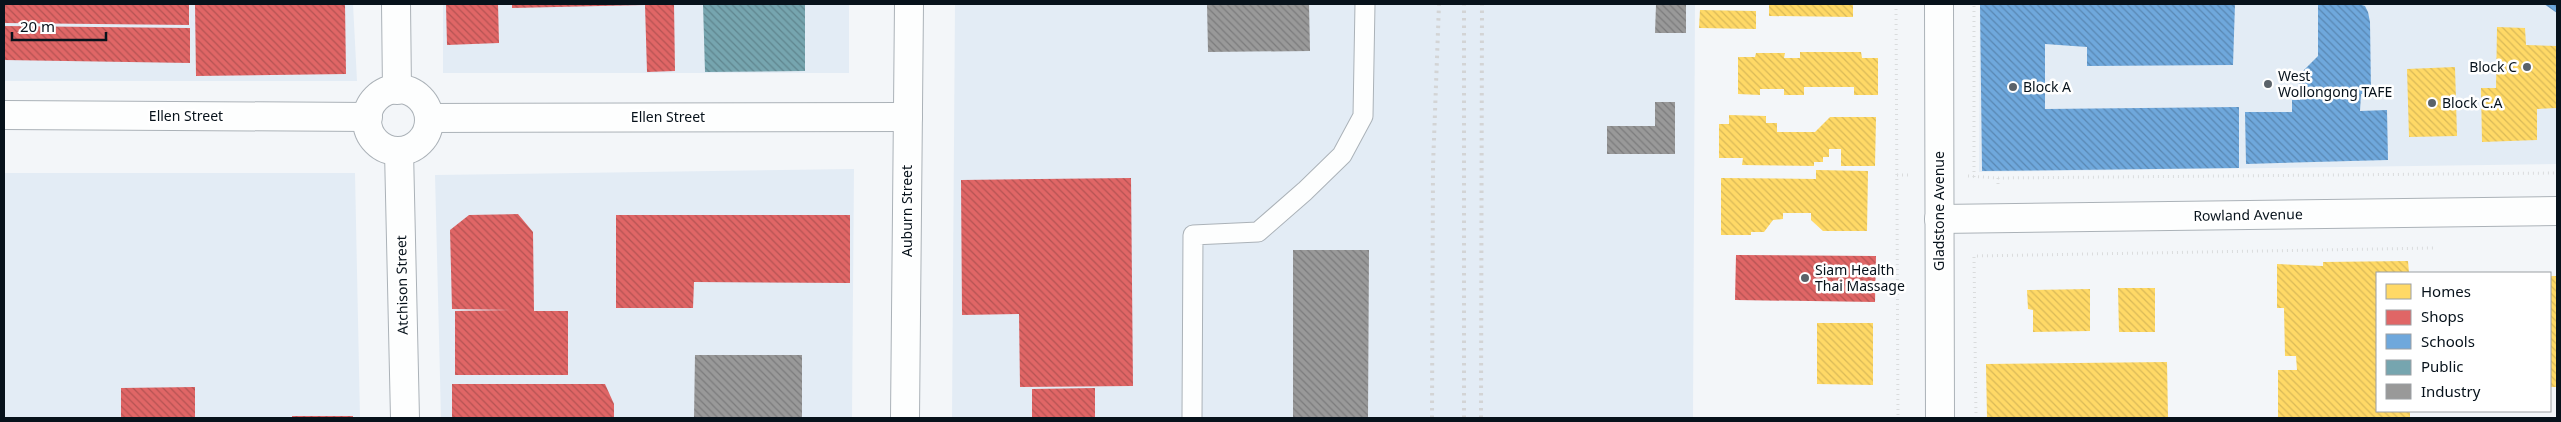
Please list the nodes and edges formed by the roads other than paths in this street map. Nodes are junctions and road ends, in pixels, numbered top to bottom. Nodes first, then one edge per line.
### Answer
1 (396, 4) edge
2 (909, 4) edge
3 (1365, 4) edge
4 (1939, 4) edge
5 (398, 90) junction
6 (4, 116) edge
7 (368, 117) junction
8 (908, 117) junction
9 (429, 118) junction
10 (399, 151) junction
11 (2557, 211) edge
12 (1939, 219) junction
13 (405, 418) edge
14 (905, 418) edge
15 (1192, 418) edge
16 (1940, 418) edge

1 - 5 street
2 - 8 street, Auburn Street
3 - 15 lane
4 - 12 street, Gladstone Avenue
5 - 7 street
5 - 9 street
6 - 7 street, Ellen Street
7 - 10 street
8 - 9 street, Ellen Street
8 - 14 street, Auburn Street
9 - 10 street
10 - 13 street, Atchison Street
11 - 12 street, Rowland Avenue
12 - 16 street, Gladstone Avenue

